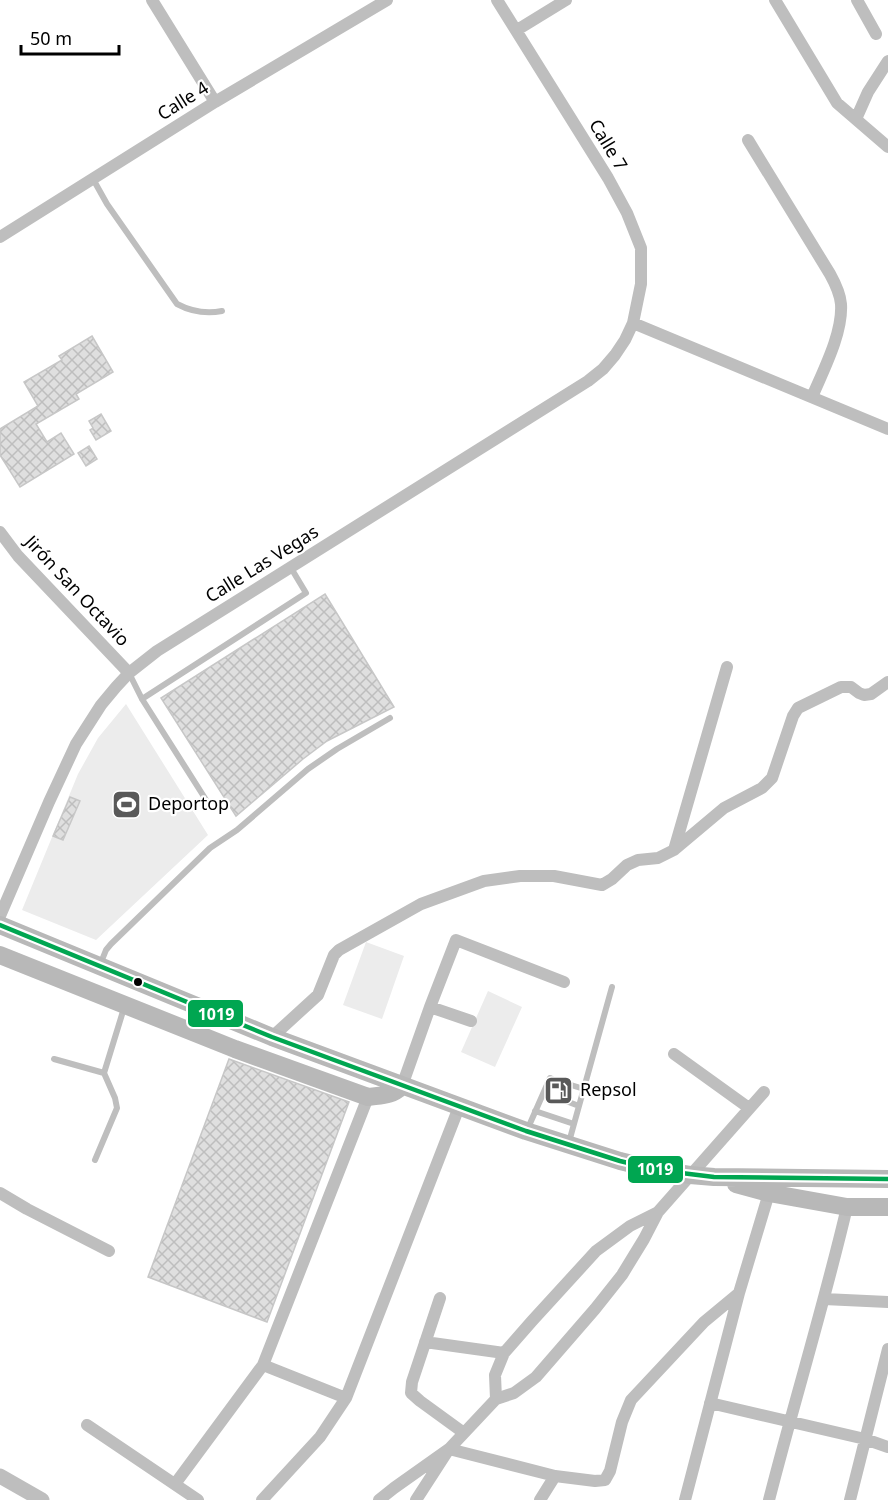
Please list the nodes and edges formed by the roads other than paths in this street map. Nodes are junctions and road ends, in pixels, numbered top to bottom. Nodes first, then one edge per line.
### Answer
1 (152, 0) edge
2 (387, 0) edge
3 (497, 0) edge
4 (566, 0) edge
5 (776, 0) edge
6 (857, 0) edge
7 (517, 30) junction
8 (876, 34) dead end
9 (888, 60) edge
10 (215, 102) junction
11 (856, 119) junction
12 (748, 140) dead end
13 (888, 147) edge
14 (93, 178) junction
15 (0, 237) edge
16 (222, 311) dead end
17 (633, 322) junction
18 (812, 397) junction
19 (888, 429) edge
20 (0, 532) edge
21 (290, 567) junction
22 (727, 667) dead end
23 (129, 673) junction
24 (888, 682) edge
25 (142, 699) junction
26 (390, 718) dead end
27 (208, 803) dead end
28 (674, 850) junction
29 (0, 916) edge
30 (0, 925) edge
31 (0, 955) edge
32 (99, 965) junction
33 (564, 982) dead end
34 (612, 987) dead end
35 (125, 1005) junction
36 (430, 1007) junction
37 (471, 1021) dead end
38 (272, 1037) junction
39 (674, 1054) dead end
40 (54, 1059) dead end
41 (104, 1073) junction
42 (552, 1079) dead end
43 (571, 1085) dead end
44 (402, 1086) junction
45 (584, 1089) junction
46 (764, 1092) dead end
47 (369, 1097) junction
48 (566, 1101) dead end
49 (579, 1106) junction
50 (459, 1107) junction
51 (749, 1108) junction
52 (535, 1111) junction
53 (574, 1124) junction
54 (526, 1131) junction
55 (568, 1146) junction
56 (95, 1160) dead end
57 (690, 1175) junction
58 (714, 1177) junction
59 (888, 1179) edge
60 (0, 1193) edge
61 (769, 1193) junction
62 (847, 1207) junction
63 (888, 1207) edge
64 (658, 1212) junction
65 (109, 1251) dead end
66 (738, 1293) junction
67 (440, 1298) dead end
68 (824, 1299) junction
69 (888, 1302) edge
70 (425, 1342) junction
71 (888, 1349) edge
72 (504, 1353) junction
73 (886, 1364) edge
74 (263, 1365) junction
75 (346, 1398) junction
76 (496, 1399) junction
77 (710, 1403) junction
78 (789, 1421) junction
79 (87, 1425) dead end
80 (464, 1433) junction
81 (866, 1439) junction
82 (888, 1447) edge
83 (449, 1449) junction
84 (0, 1476) edge
85 (555, 1476) junction
86 (176, 1484) junction
87 (42, 1500) edge
88 (198, 1500) edge
89 (261, 1500) edge
90 (380, 1500) edge
91 (416, 1500) edge
92 (540, 1500) edge
93 (685, 1500) edge
94 (769, 1500) edge
95 (850, 1500) edge

1 - 10 street
2 - 10 street, Calle 4
3 - 7 street, Calle 7
4 - 7 street
5 - 11 street
6 - 8 street
7 - 17 street, Calle 7
9 - 11 street
10 - 14 street, Calle 4
11 - 13 street
12 - 18 street
14 - 15 street, Calle 4
14 - 16 lane
17 - 18 street
17 - 21 street, Calle Las Vegas
18 - 19 street
20 - 23 street, Jirón San Octavio
21 - 23 street, Calle Las Vegas
21 - 25 lane
22 - 28 street
23 - 25 lane
23 - 29 street, Calle Las Vegas
24 - 28 street
25 - 27 lane
26 - 32 lane
28 - 38 street
30 - 32 main road
31 - 35 main road
32 - 38 main road
33 - 36 street
34 - 45 lane
35 - 41 lane
35 - 47 main road
36 - 37 street
36 - 44 street
38 - 44 main road
39 - 51 street
40 - 41 lane
41 - 56 lane
42 - 52 lane
43 - 45 lane
44 - 47 main road
44 - 50 main road
45 - 49 lane
46 - 51 street
47 - 74 street
48 - 49 lane
49 - 53 lane
50 - 54 main road
50 - 75 street
51 - 57 street
52 - 53 lane
52 - 54 lane
53 - 55 lane
54 - 55 main road
55 - 57 main road
57 - 58 main road
57 - 64 street
58 - 59 main road
58 - 61 main road
60 - 65 street
61 - 62 main road
61 - 66 street
62 - 63 main road
62 - 68 street
64 - 72 street
64 - 76 street
66 - 77 street
66 - 85 street
67 - 70 street
68 - 69 street
68 - 78 street
70 - 72 street
70 - 80 street
71 - 73 street
72 - 76 street
73 - 81 street
74 - 75 street
74 - 86 street
75 - 89 street
76 - 80 street
77 - 78 street
77 - 93 street
78 - 81 street
78 - 94 street
79 - 86 street
80 - 83 street
81 - 82 street
81 - 95 street
83 - 85 street
83 - 90 street
83 - 91 street
84 - 87 street
85 - 92 street
86 - 88 street

